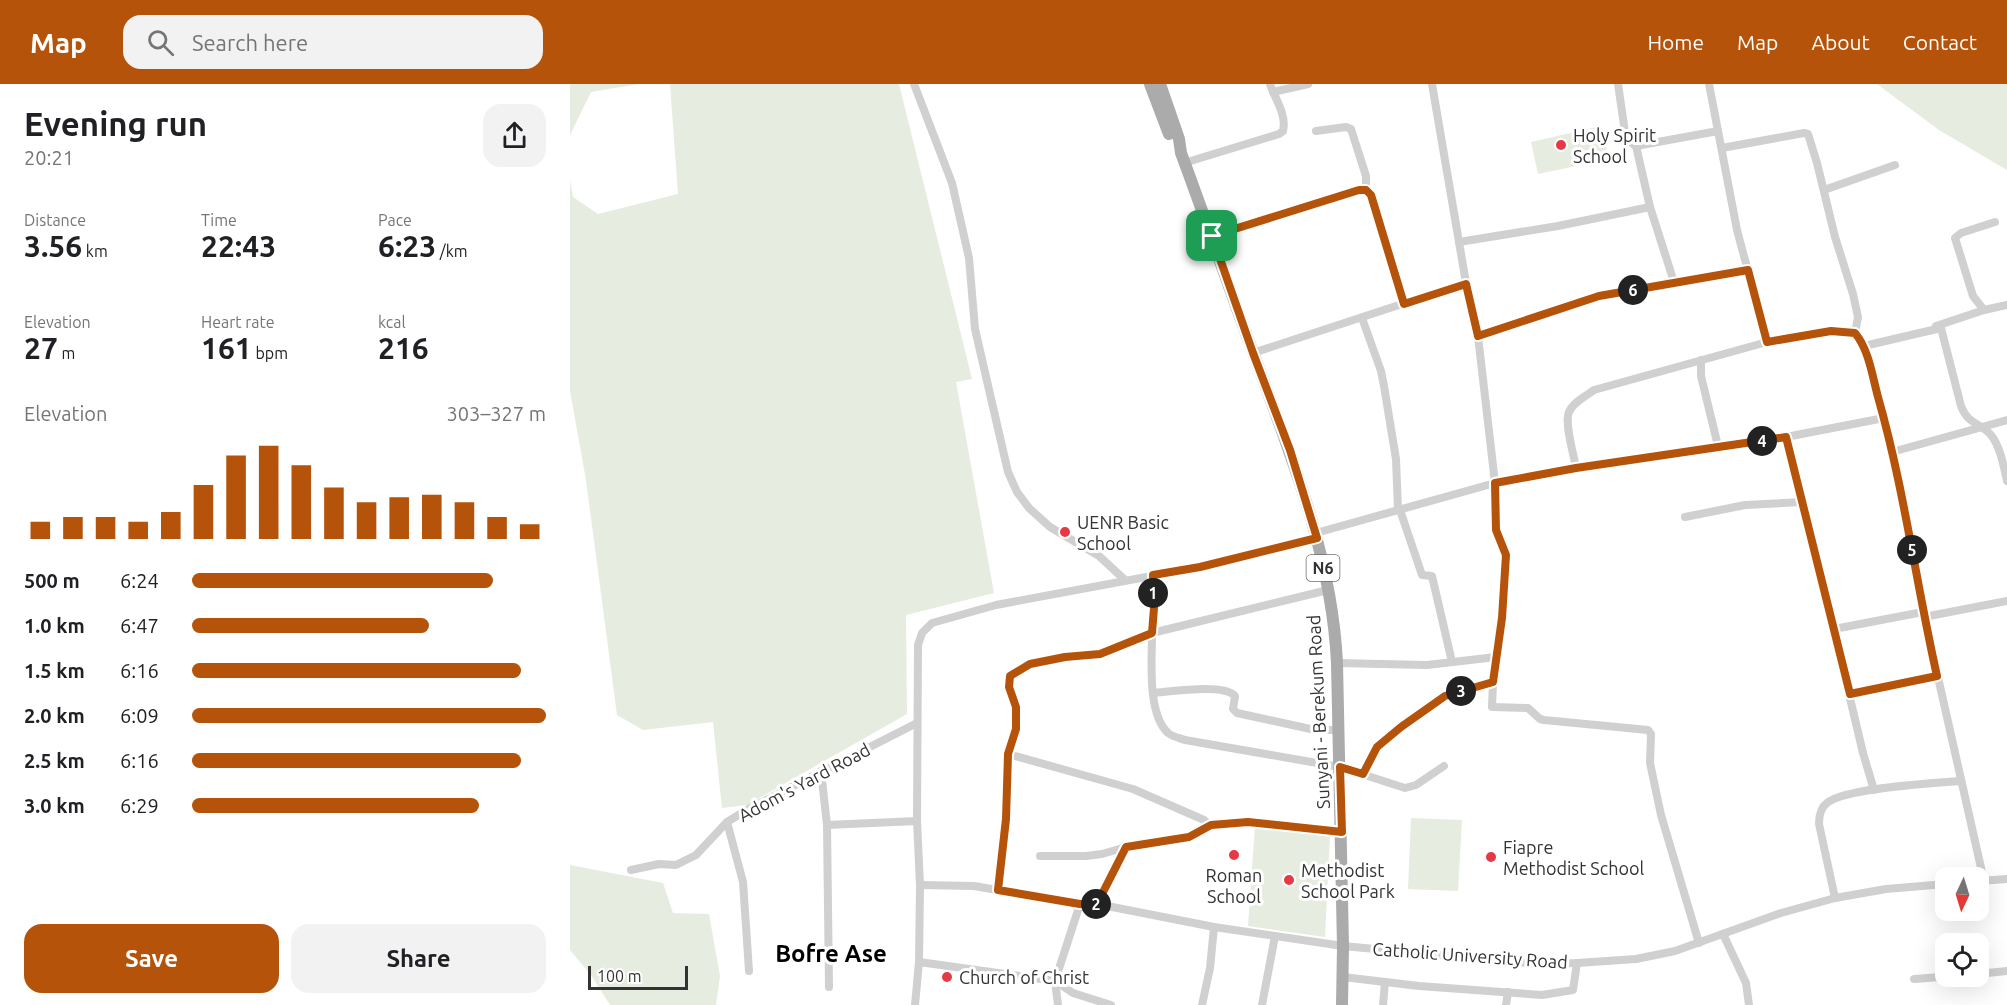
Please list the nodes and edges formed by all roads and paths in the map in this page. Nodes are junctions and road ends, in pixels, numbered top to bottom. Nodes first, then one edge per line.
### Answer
1 (914, 84) edge
2 (1150, 84) edge
3 (1160, 84) edge
4 (1308, 84) edge
5 (1432, 84) edge
6 (1618, 84) edge
7 (1709, 84) edge
8 (1271, 88) edge
9 (1316, 131) dead end
10 (1718, 131) junction
11 (1636, 146) junction
12 (1722, 148) junction
13 (1183, 158) junction
14 (1895, 165) dead end
15 (1366, 190) junction
16 (1824, 190) junction
17 (1650, 207) junction
18 (1995, 222) dead end
19 (1212, 236) junction
20 (1459, 242) junction
21 (1748, 270) junction
22 (1674, 282) junction
23 (1466, 284) junction
24 (1404, 304) junction
25 (2007, 305) edge
26 (1984, 310) junction
27 (1362, 318) junction
28 (1855, 333) junction
29 (1478, 336) junction
30 (1767, 342) junction
31 (1864, 346) junction
32 (1253, 353) junction
33 (1701, 360) junction
34 (1884, 418) junction
35 (2007, 420) edge
36 (1980, 426) junction
37 (1786, 437) junction
38 (1718, 447) junction
39 (1892, 452) junction
40 (1576, 468) junction
41 (2007, 481) edge
42 (1495, 483) junction
43 (1803, 502) junction
44 (1399, 510) junction
45 (1685, 517) dead end
46 (1316, 536) junction
47 (1153, 575) junction
48 (1125, 580) junction
49 (1328, 590) junction
50 (2007, 601) edge
51 (1923, 614) junction
52 (1834, 629) junction
53 (1152, 633) junction
54 (1496, 657) junction
55 (1452, 662) junction
56 (1337, 663) junction
57 (1937, 676) junction
58 (1493, 682) junction
59 (1153, 693) junction
60 (1850, 694) junction
61 (917, 723) junction
62 (1338, 730) junction
63 (1008, 754) junction
64 (1444, 766) dead end
65 (1340, 767) junction
66 (821, 771) junction
67 (1363, 774) junction
68 (1960, 781) junction
69 (1874, 790) junction
70 (917, 820) junction
71 (727, 822) junction
72 (827, 825) junction
73 (1211, 825) junction
74 (1342, 832) junction
75 (1126, 847) junction
76 (1040, 856) dead end
77 (1978, 867) edge
78 (631, 870) dead end
79 (2007, 879) edge
80 (1989, 880) edge
81 (920, 885) junction
82 (1935, 885) edge
83 (998, 890) junction
84 (1835, 898) junction
85 (1080, 904) junction
86 (1097, 904) junction
87 (1214, 927) junction
88 (1723, 934) junction
89 (1275, 936) junction
90 (1699, 943) junction
91 (1343, 946) junction
92 (919, 962) junction
93 (1577, 963) junction
94 (749, 971) dead end
95 (2007, 972) edge
96 (1989, 973) edge
97 (1343, 977) junction
98 (1935, 977) edge
99 (1914, 979) dead end
100 (1055, 981) junction
101 (1385, 982) junction
102 (829, 987) dead end
103 (1508, 992) junction
104 (915, 1005) edge
105 (1058, 1005) edge
106 (1111, 1005) edge
107 (1202, 1005) edge
108 (1263, 1005) edge
109 (1342, 1005) edge
110 (1383, 1005) edge
111 (1506, 1005) edge
112 (1749, 1005) edge

1 - 48 street
2 - 13 main road, Sunyani - Berekum Road / N6
3 - 13 main road, Sunyani - Berekum Road / N6
4 - 8 street
5 - 20 street
6 - 11 street
7 - 10 street
8 - 13 street
9 - 15 street
10 - 11 street
10 - 12 street
11 - 17 street
12 - 16 street
12 - 21 street
13 - 19 main road, Sunyani - Berekum Road / N6
14 - 16 street
15 - 19 street
15 - 24 street
16 - 28 street
17 - 20 street
17 - 22 street
18 - 26 street
19 - 32 main road, Sunyani - Berekum Road / N6
20 - 23 street
21 - 22 street
21 - 30 street
22 - 29 street
23 - 24 street
23 - 29 street
24 - 27 street
25 - 26 street
26 - 31 street
27 - 32 street
27 - 44 street
28 - 30 street
28 - 31 street
29 - 42 street
30 - 33 street
31 - 34 street
31 - 36 street
32 - 46 main road, Sunyani - Berekum Road / N6
33 - 38 street
33 - 40 street
34 - 37 street
34 - 39 street
35 - 36 street
36 - 39 street
36 - 41 street
37 - 38 street
37 - 43 street
38 - 40 street
39 - 51 street
40 - 42 street
42 - 44 street
42 - 54 street
43 - 45 street
43 - 52 street
44 - 46 street
44 - 55 street
46 - 47 street
46 - 49 main road, Sunyani - Berekum Road / N6
47 - 48 street
47 - 53 street
48 - 61 street
49 - 53 street
49 - 56 main road, Sunyani - Berekum Road / N6
50 - 51 street
51 - 52 street
51 - 57 street
52 - 60 street
53 - 59 street
53 - 63 street
54 - 55 street
54 - 58 street
55 - 56 street
56 - 62 main road, Sunyani - Berekum Road / N6
57 - 60 street
57 - 68 street
58 - 67 street
58 - 90 street
59 - 62 street
59 - 65 street
60 - 69 street
61 - 66 street, Adom's Yard Road
61 - 70 street
62 - 65 main road, Sunyani - Berekum Road / N6
63 - 73 street
63 - 83 street
64 - 67 street
65 - 67 street
65 - 74 main road, Sunyani - Berekum Road / N6
66 - 71 street, Adom's Yard Road
66 - 72 street
68 - 69 street
68 - 77 street
69 - 84 street
70 - 72 street
70 - 81 street
71 - 78 street, Adom's Yard Road
71 - 94 street
72 - 102 street
73 - 74 street
73 - 75 street
74 - 91 main road, Sunyani - Berekum Road / N6
75 - 76 street
75 - 86 street
79 - 80 street
81 - 83 street, Catholic University Road
81 - 92 street
82 - 84 street, Catholic University Road
83 - 85 street, Catholic University Road
84 - 88 street, Catholic University Road
85 - 86 street, Catholic University Road
85 - 100 street
86 - 87 street, Catholic University Road
87 - 89 street, Catholic University Road
87 - 107 street
88 - 90 street, Catholic University Road
88 - 112 street
89 - 91 street, Catholic University Road
89 - 108 street
90 - 93 street, Catholic University Road
91 - 93 street, Catholic University Road
91 - 97 main road, Sunyani - Berekum Road / N6
92 - 100 street
92 - 104 street
93 - 103 street
95 - 96 street
97 - 101 street
97 - 109 main road, Sunyani - Berekum Road / N6
98 - 99 street
100 - 105 street
100 - 106 street
101 - 103 street
101 - 110 street
103 - 111 street

